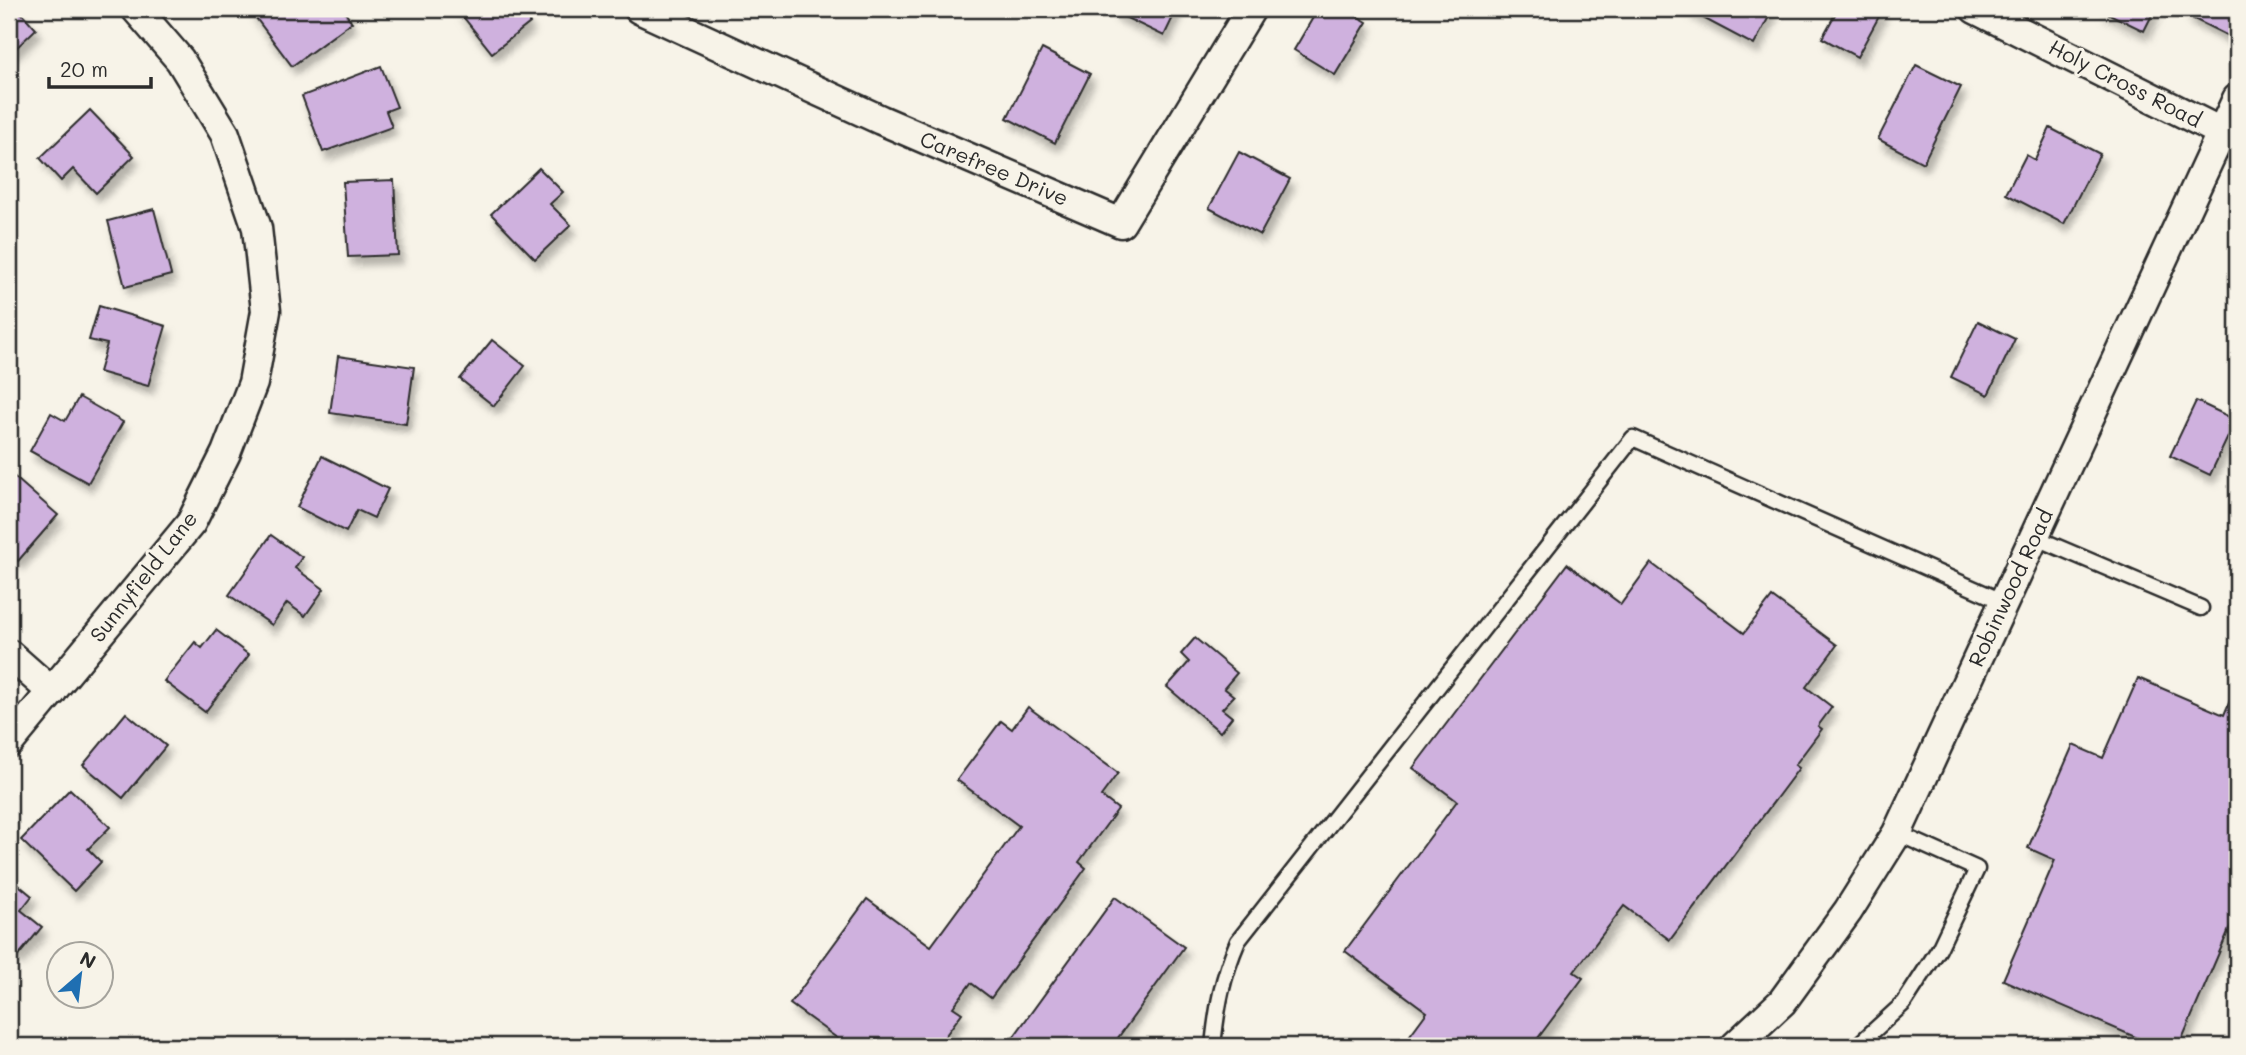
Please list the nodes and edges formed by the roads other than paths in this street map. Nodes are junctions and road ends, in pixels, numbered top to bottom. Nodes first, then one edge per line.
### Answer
1 (136, 9) edge
2 (639, 9) edge
3 (1251, 9) edge
4 (1975, 9) edge
5 (2237, 99) edge
6 (2229, 137) edge
7 (2035, 537) junction
8 (2004, 602) junction
9 (2201, 608) dead end
10 (9, 654) edge
11 (52, 692) junction
12 (9, 743) edge
13 (1897, 833) junction
14 (1213, 1046) edge
15 (1735, 1046) edge
16 (1857, 1046) edge

1 - 11 street, Sunnyfield Lane
2 - 3 street, Carefree Drive
4 - 6 street, Holy Cross Road
5 - 6 street, Robinwood Road
6 - 7 street, Robinwood Road
7 - 8 street, Robinwood Road
7 - 9 lane
8 - 13 street, Robinwood Road
8 - 14 lane
10 - 11 street
11 - 12 street, Sunnyfield Lane
13 - 15 street, Robinwood Road
13 - 16 lane

